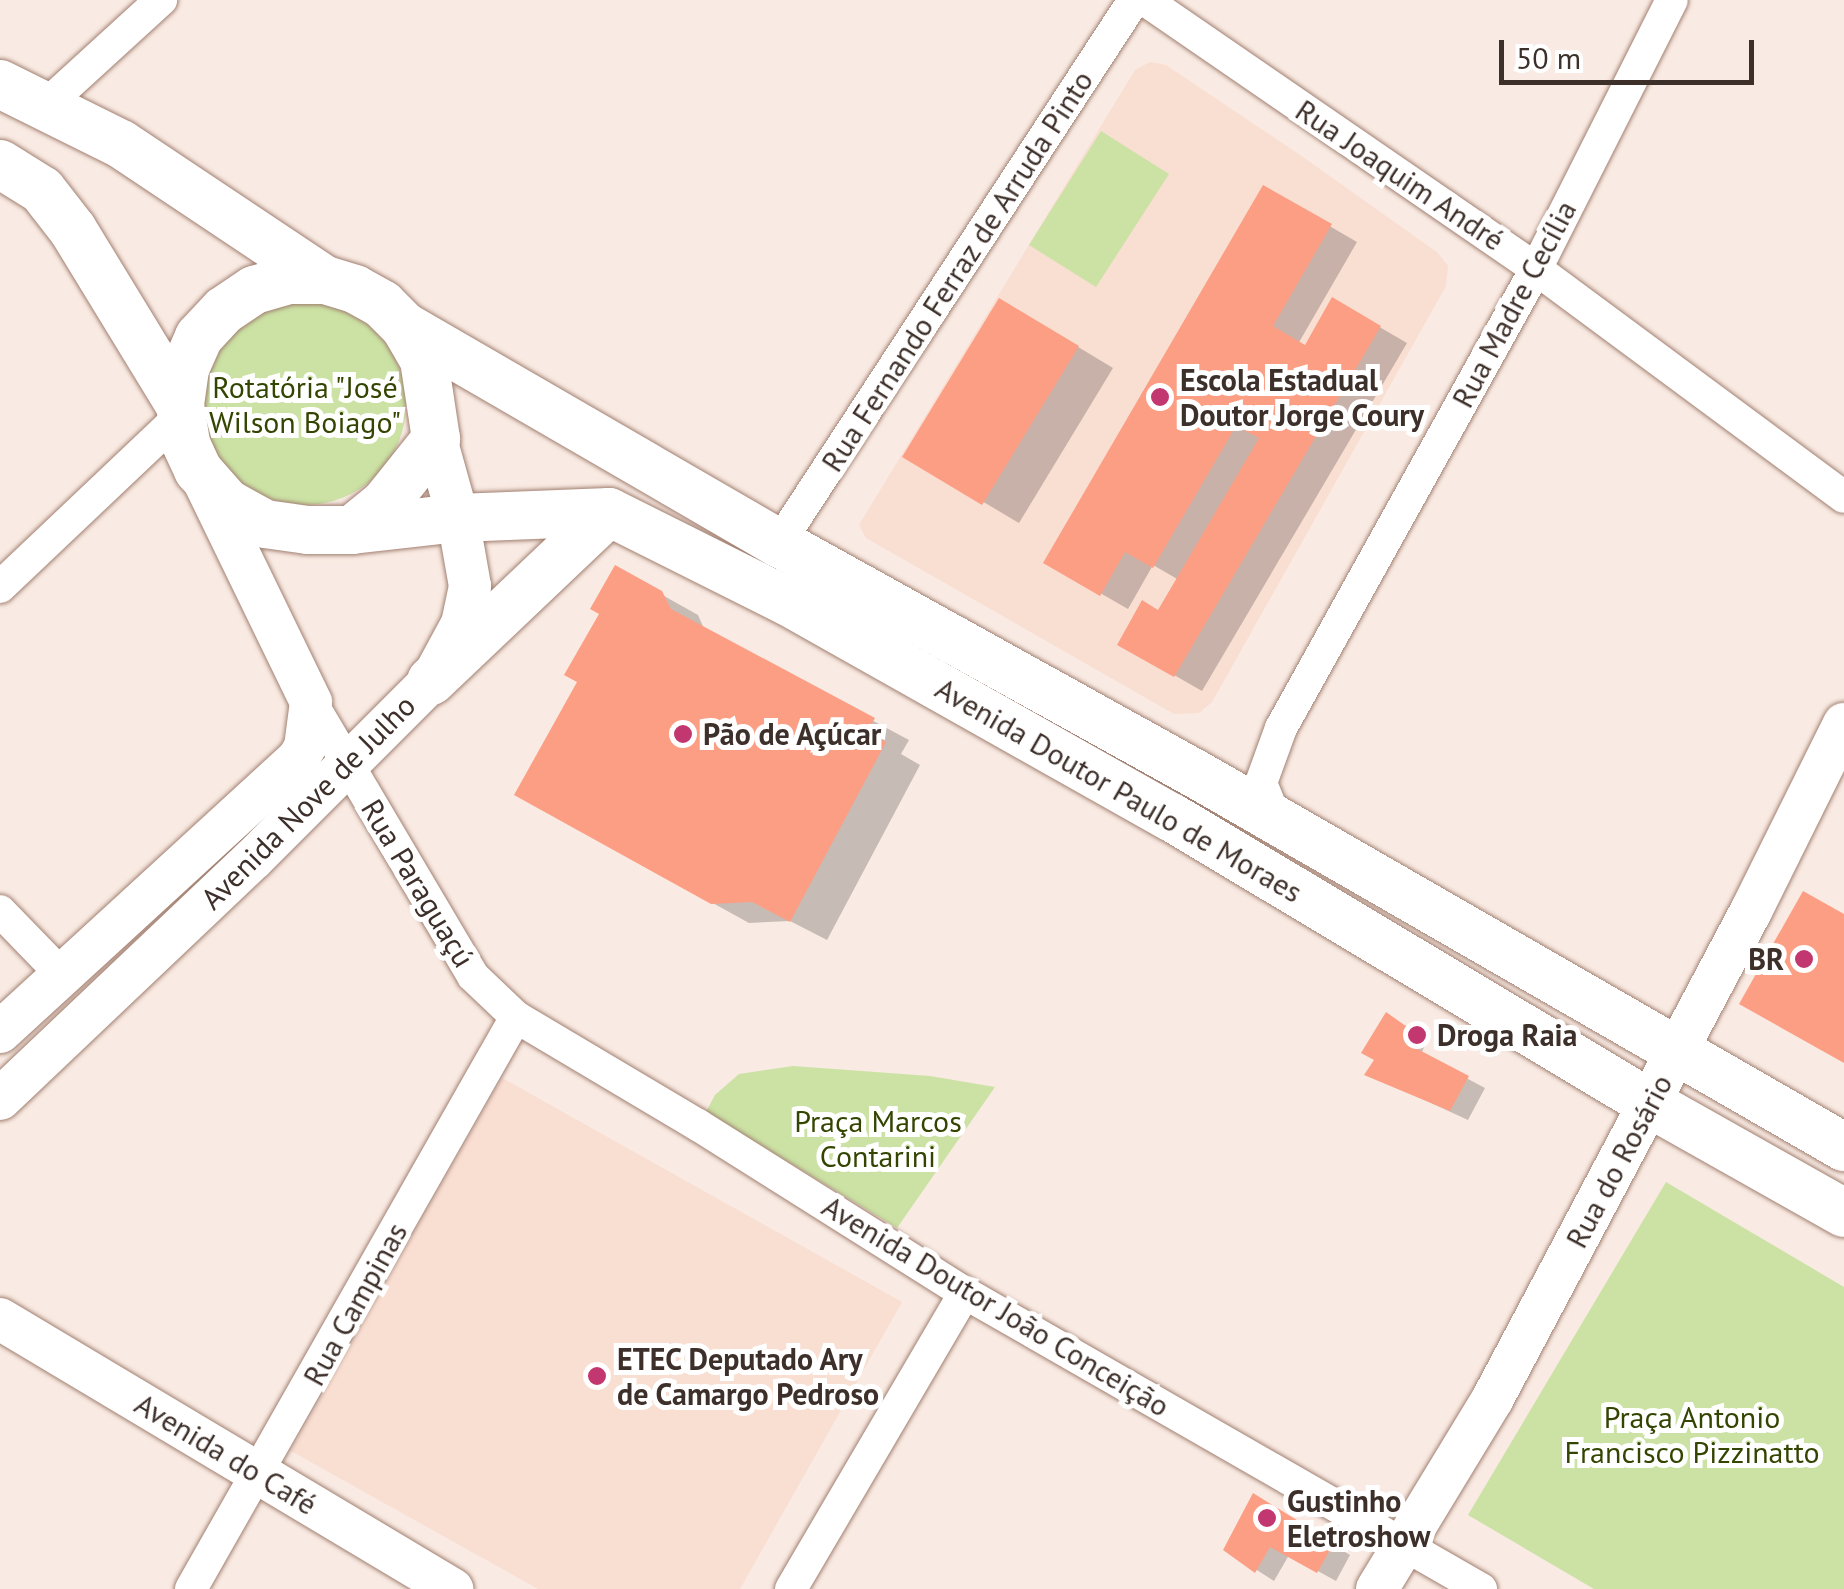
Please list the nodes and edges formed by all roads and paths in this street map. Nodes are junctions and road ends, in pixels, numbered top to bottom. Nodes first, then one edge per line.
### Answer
1 (161, 0) edge
2 (1134, 0) edge
3 (1145, 0) edge
4 (1672, 0) edge
5 (0, 84) edge
6 (46, 106) junction
7 (0, 164) edge
8 (1536, 268) junction
9 (325, 280) junction
10 (404, 326) junction
11 (180, 410) junction
12 (436, 438) junction
13 (198, 470) junction
14 (1844, 498) edge
15 (609, 512) junction
16 (458, 518) junction
17 (352, 530) junction
18 (779, 543) junction
19 (0, 587) edge
20 (431, 681) junction
21 (311, 702) junction
22 (1844, 724) edge
23 (346, 764) junction
24 (1276, 820) junction
25 (0, 911) edge
26 (62, 975) junction
27 (516, 1017) junction
28 (0, 1032) edge
29 (1677, 1050) junction
30 (0, 1099) edge
31 (1649, 1103) junction
32 (1844, 1147) edge
33 (1844, 1213) edge
34 (966, 1293) junction
35 (0, 1318) edge
36 (259, 1473) junction
37 (1402, 1544) junction
38 (191, 1589) edge
39 (452, 1589) edge
40 (790, 1589) edge
41 (1377, 1589) edge
42 (1481, 1589) edge

1 - 6 street
2 - 18 street, Rua Fernando Ferraz de Arruda Pinto
3 - 8 street, Rua Joaquim André
4 - 8 street, Rua Madre Cecília
5 - 6 main road
6 - 9 main road
7 - 11 main road
8 - 14 street, Rua Joaquim André
8 - 24 street, Rua Madre Cecília
9 - 10 main road
9 - 11 main road
10 - 12 main road
10 - 18 main road, Avenida Doutor Paulo de Moraes
11 - 13 main road
11 - 19 street
12 - 16 street, Avenida Nove de Julho
12 - 17 main road
13 - 17 main road
13 - 21 street, Rua Paraguaçú
15 - 16 main road, Avenida Doutor Paulo de Moraes
15 - 20 main road
15 - 31 main road, Avenida Doutor Paulo de Moraes
16 - 17 main road, Avenida Doutor Paulo de Moraes
16 - 20 street, Avenida Nove de Julho
18 - 24 main road, Avenida Doutor Paulo de Moraes
20 - 23 street, Avenida Nove de Julho
21 - 23 street, Rua Paraguaçú
21 - 26 street, Avenida Nove de Julho
22 - 29 street, Rua do Rosário
23 - 27 street, Rua Paraguaçú
23 - 30 street, Avenida Nove de Julho
24 - 29 main road, Avenida Doutor Paulo de Moraes
25 - 26 street
26 - 28 street, Avenida Nove de Julho
27 - 34 street, Avenida Doutor João Conceição
27 - 36 street, Rua Campinas
29 - 31 street, Rua do Rosário
29 - 32 main road, Avenida Doutor Paulo de Moraes
31 - 33 main road, Avenida Doutor Paulo de Moraes
31 - 37 street, Rua do Rosário
34 - 37 street, Avenida Doutor João Conceição
34 - 40 street
35 - 36 street, Avenida do Café
36 - 38 street, Rua Campinas
36 - 39 street, Avenida do Café
37 - 41 street, Rua do Rosário
37 - 42 street, Avenida Doutor João Conceição

